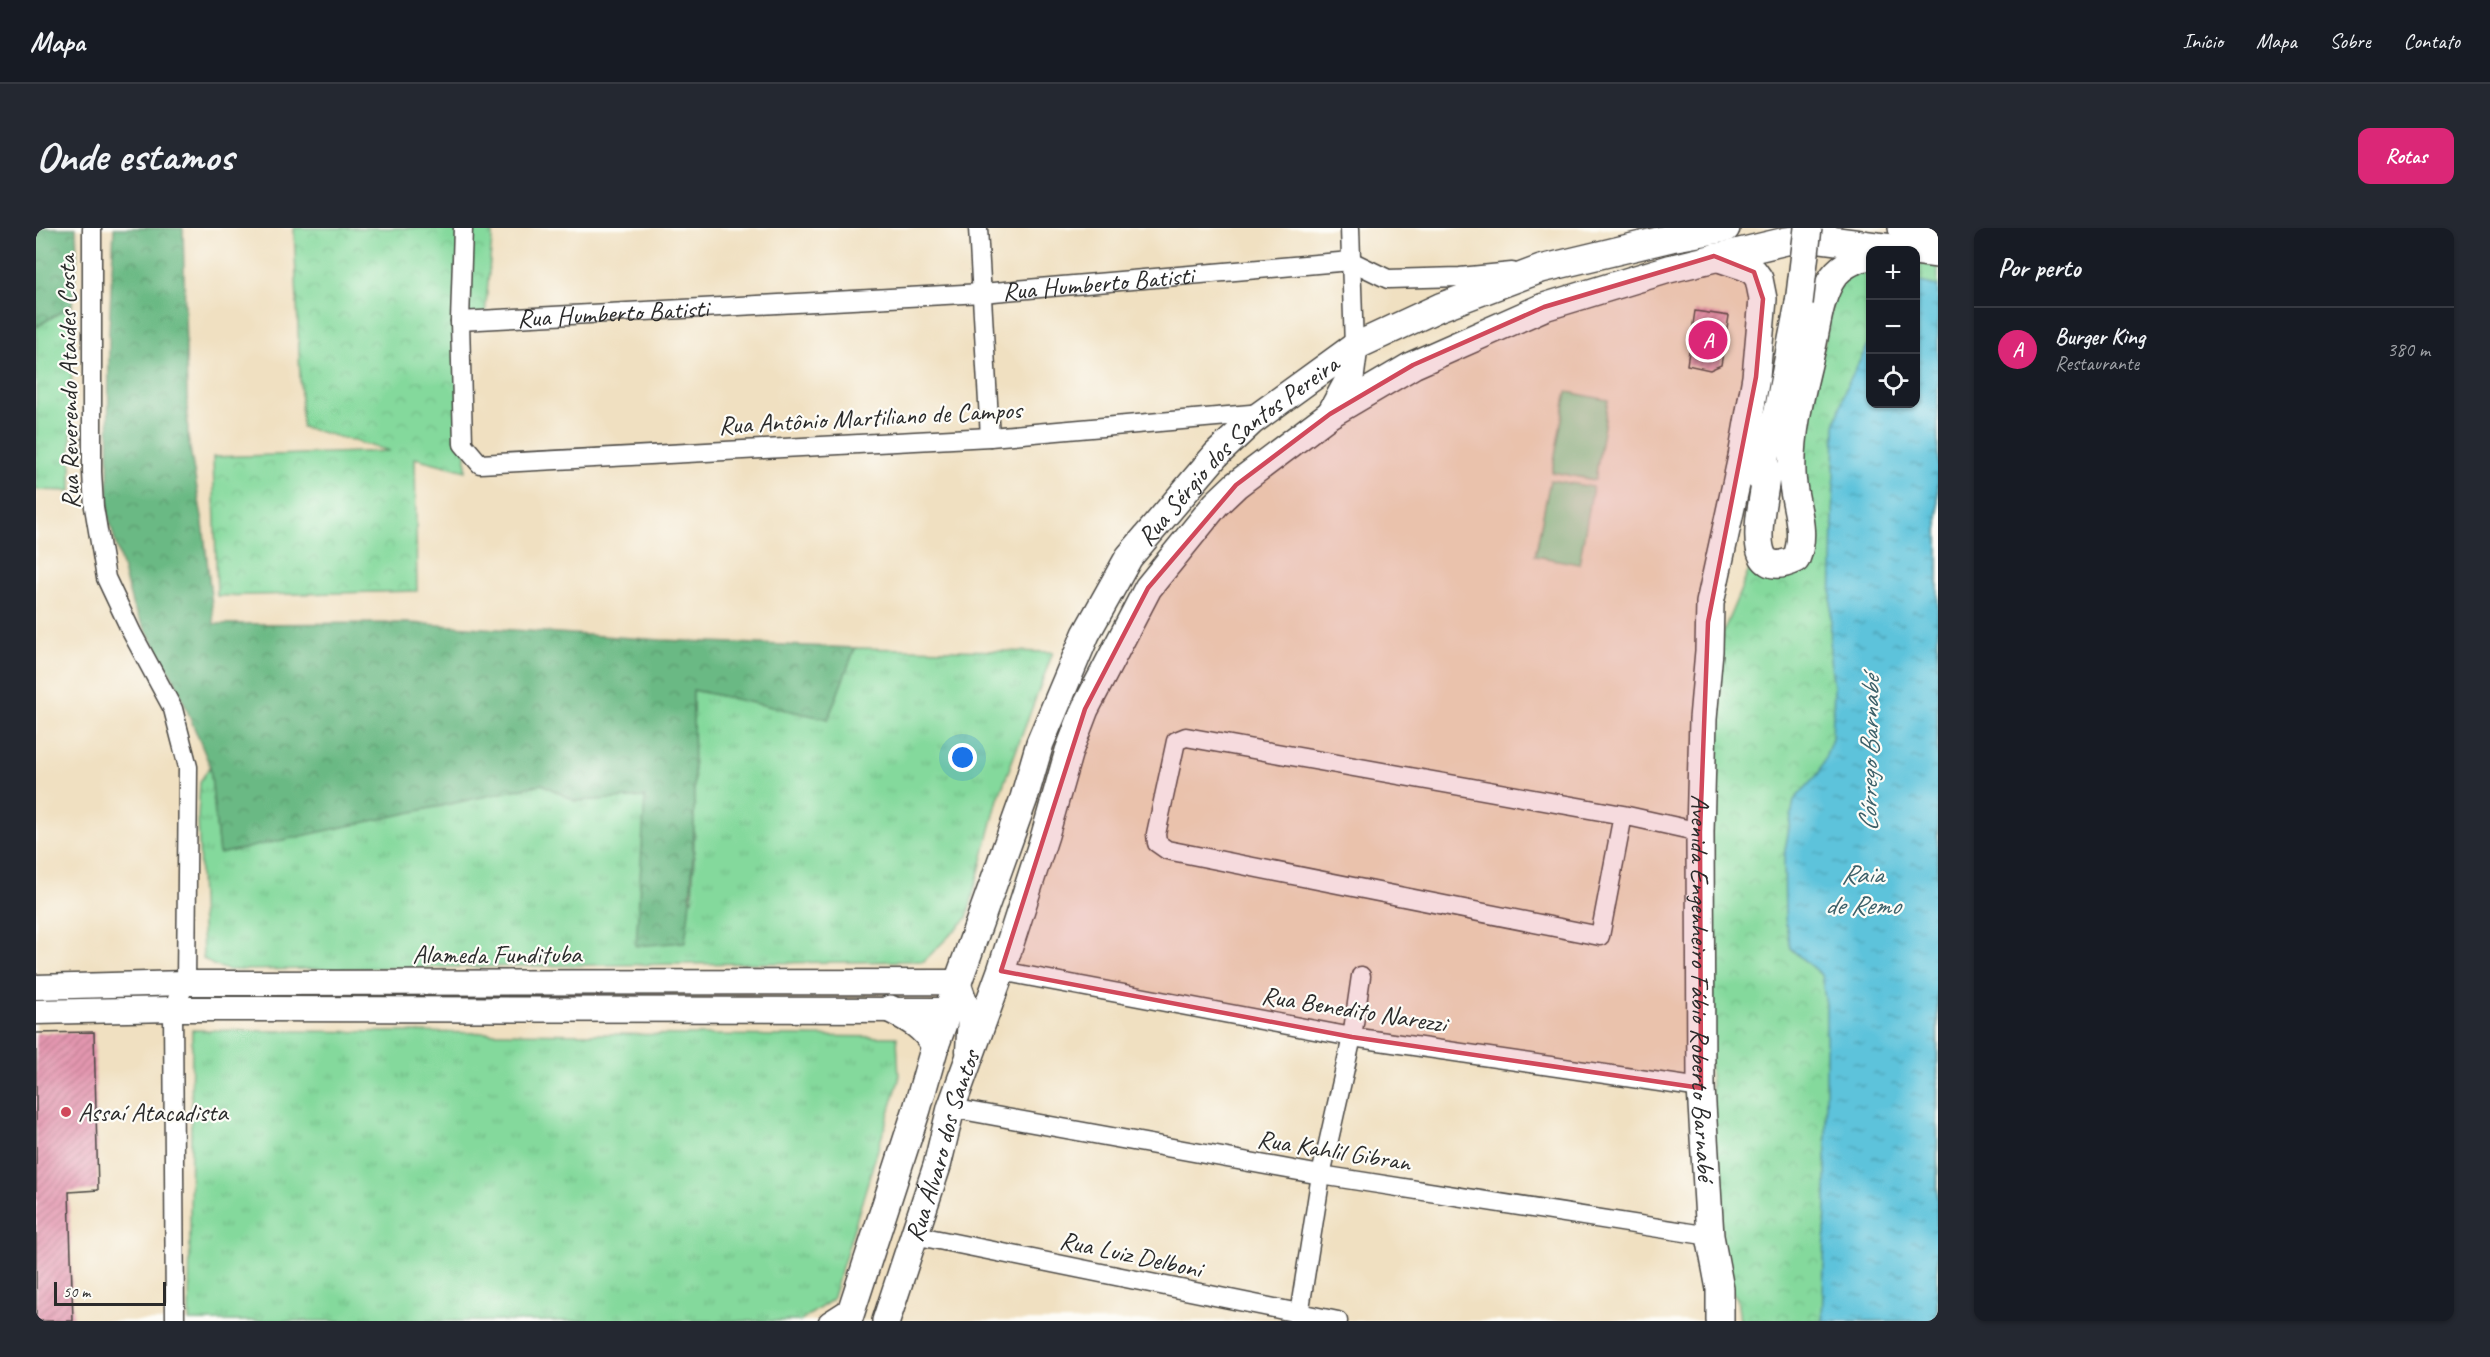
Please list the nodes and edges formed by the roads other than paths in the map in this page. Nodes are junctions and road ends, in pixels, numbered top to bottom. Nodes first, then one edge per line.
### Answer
1 (92, 228) edge
2 (463, 228) edge
3 (978, 228) edge
4 (1350, 228) edge
5 (1726, 228) edge
6 (1808, 228) edge
7 (1902, 228) edge
8 (1938, 233) edge
9 (1938, 254) edge
10 (1714, 256) junction
11 (1866, 257) edge
12 (1920, 258) edge
13 (1938, 259) edge
14 (1351, 261) junction
15 (1541, 269) junction
16 (981, 293) junction
17 (460, 321) junction
18 (1354, 347) junction
19 (1263, 413) junction
20 (1330, 414) junction
21 (990, 437) junction
22 (1764, 459) junction
23 (1709, 651) junction
24 (1040, 743) junction
25 (1069, 751) junction
26 (1623, 815) junction
27 (1700, 832) junction
28 (970, 951) junction
29 (1004, 962) junction
30 (1361, 976) dead end
31 (875, 982) junction
32 (186, 983) junction
33 (36, 987) edge
34 (958, 997) junction
35 (173, 1009) junction
36 (890, 1009) junction
37 (36, 1012) edge
38 (1352, 1037) junction
39 (935, 1046) junction
40 (968, 1061) junction
41 (1701, 1088) junction
42 (951, 1108) junction
43 (1321, 1175) junction
44 (914, 1235) junction
45 (1710, 1236) junction
46 (851, 1313) edge
47 (1299, 1318) edge
48 (175, 1321) edge
49 (828, 1321) edge
50 (885, 1321) edge
51 (1338, 1321) edge
52 (1720, 1321) edge

1 - 32 street, Rua Reverendo Ataídes Costa
2 - 17 street
3 - 16 street
4 - 14 street
5 - 15 main road
6 - 22 main road, bridge
7 - 8 main road
9 - 10 main road, Rua Álvaro dos Santos
10 - 20 main road, Rua Álvaro dos Santos
10 - 23 main road
11 - 22 main road
12 - 13 main road
14 - 15 street
14 - 16 street, Rua Humberto Batisti
14 - 18 street
15 - 18 main road, Rua Sérgio dos Santos Pereira
16 - 17 street, Rua Humberto Batisti
16 - 21 street
17 - 21 street, Rua Antônio Martiliano de Campos
18 - 19 main road, Rua Sérgio dos Santos Pereira
18 - 20 main road
19 - 21 street, Rua Antônio Martiliano de Campos
19 - 24 main road, Rua Sérgio dos Santos Pereira
20 - 25 main road, Rua Álvaro dos Santos
22 - 23 main road
23 - 27 main road, Avenida Engenheiro Fábio Roberto Barnabé
24 - 25 main road
24 - 28 main road, Rua Sérgio dos Santos Pereira
25 - 29 main road, Rua Álvaro dos Santos
26 - 26 street
26 - 27 street
27 - 41 main road, Avenida Engenheiro Fábio Roberto Barnabé
28 - 31 main road
28 - 34 main road, Rua Sérgio dos Santos Pereira
29 - 34 main road
29 - 38 street, Rua Benedito Narezzi
29 - 40 main road, Rua Álvaro dos Santos
30 - 38 street
31 - 32 main road, Alameda Fundituba
31 - 34 main road, Alameda Fundituba
32 - 33 main road, Alameda Fundituba
32 - 35 street
34 - 36 main road
34 - 39 main road, Rua Sérgio dos Santos Pereira
34 - 40 main road
35 - 36 main road
35 - 37 main road
35 - 48 street
36 - 39 main road
38 - 41 street, Rua Benedito Narezzi
38 - 43 street
39 - 46 main road, Rua Sérgio dos Santos Pereira
40 - 42 main road, Rua Álvaro dos Santos
41 - 45 main road, Avenida Engenheiro Fábio Roberto Barnabé
42 - 43 street, Rua Kahlil Gibran
42 - 44 main road, Rua Álvaro dos Santos
43 - 45 street, Rua Kahlil Gibran
43 - 47 street
44 - 47 street, Rua Luiz Delboni
44 - 50 main road, Rua Álvaro dos Santos
45 - 52 main road, Avenida Engenheiro Fábio Roberto Barnabé
46 - 49 street
47 - 51 street, Rua Luiz Delboni

